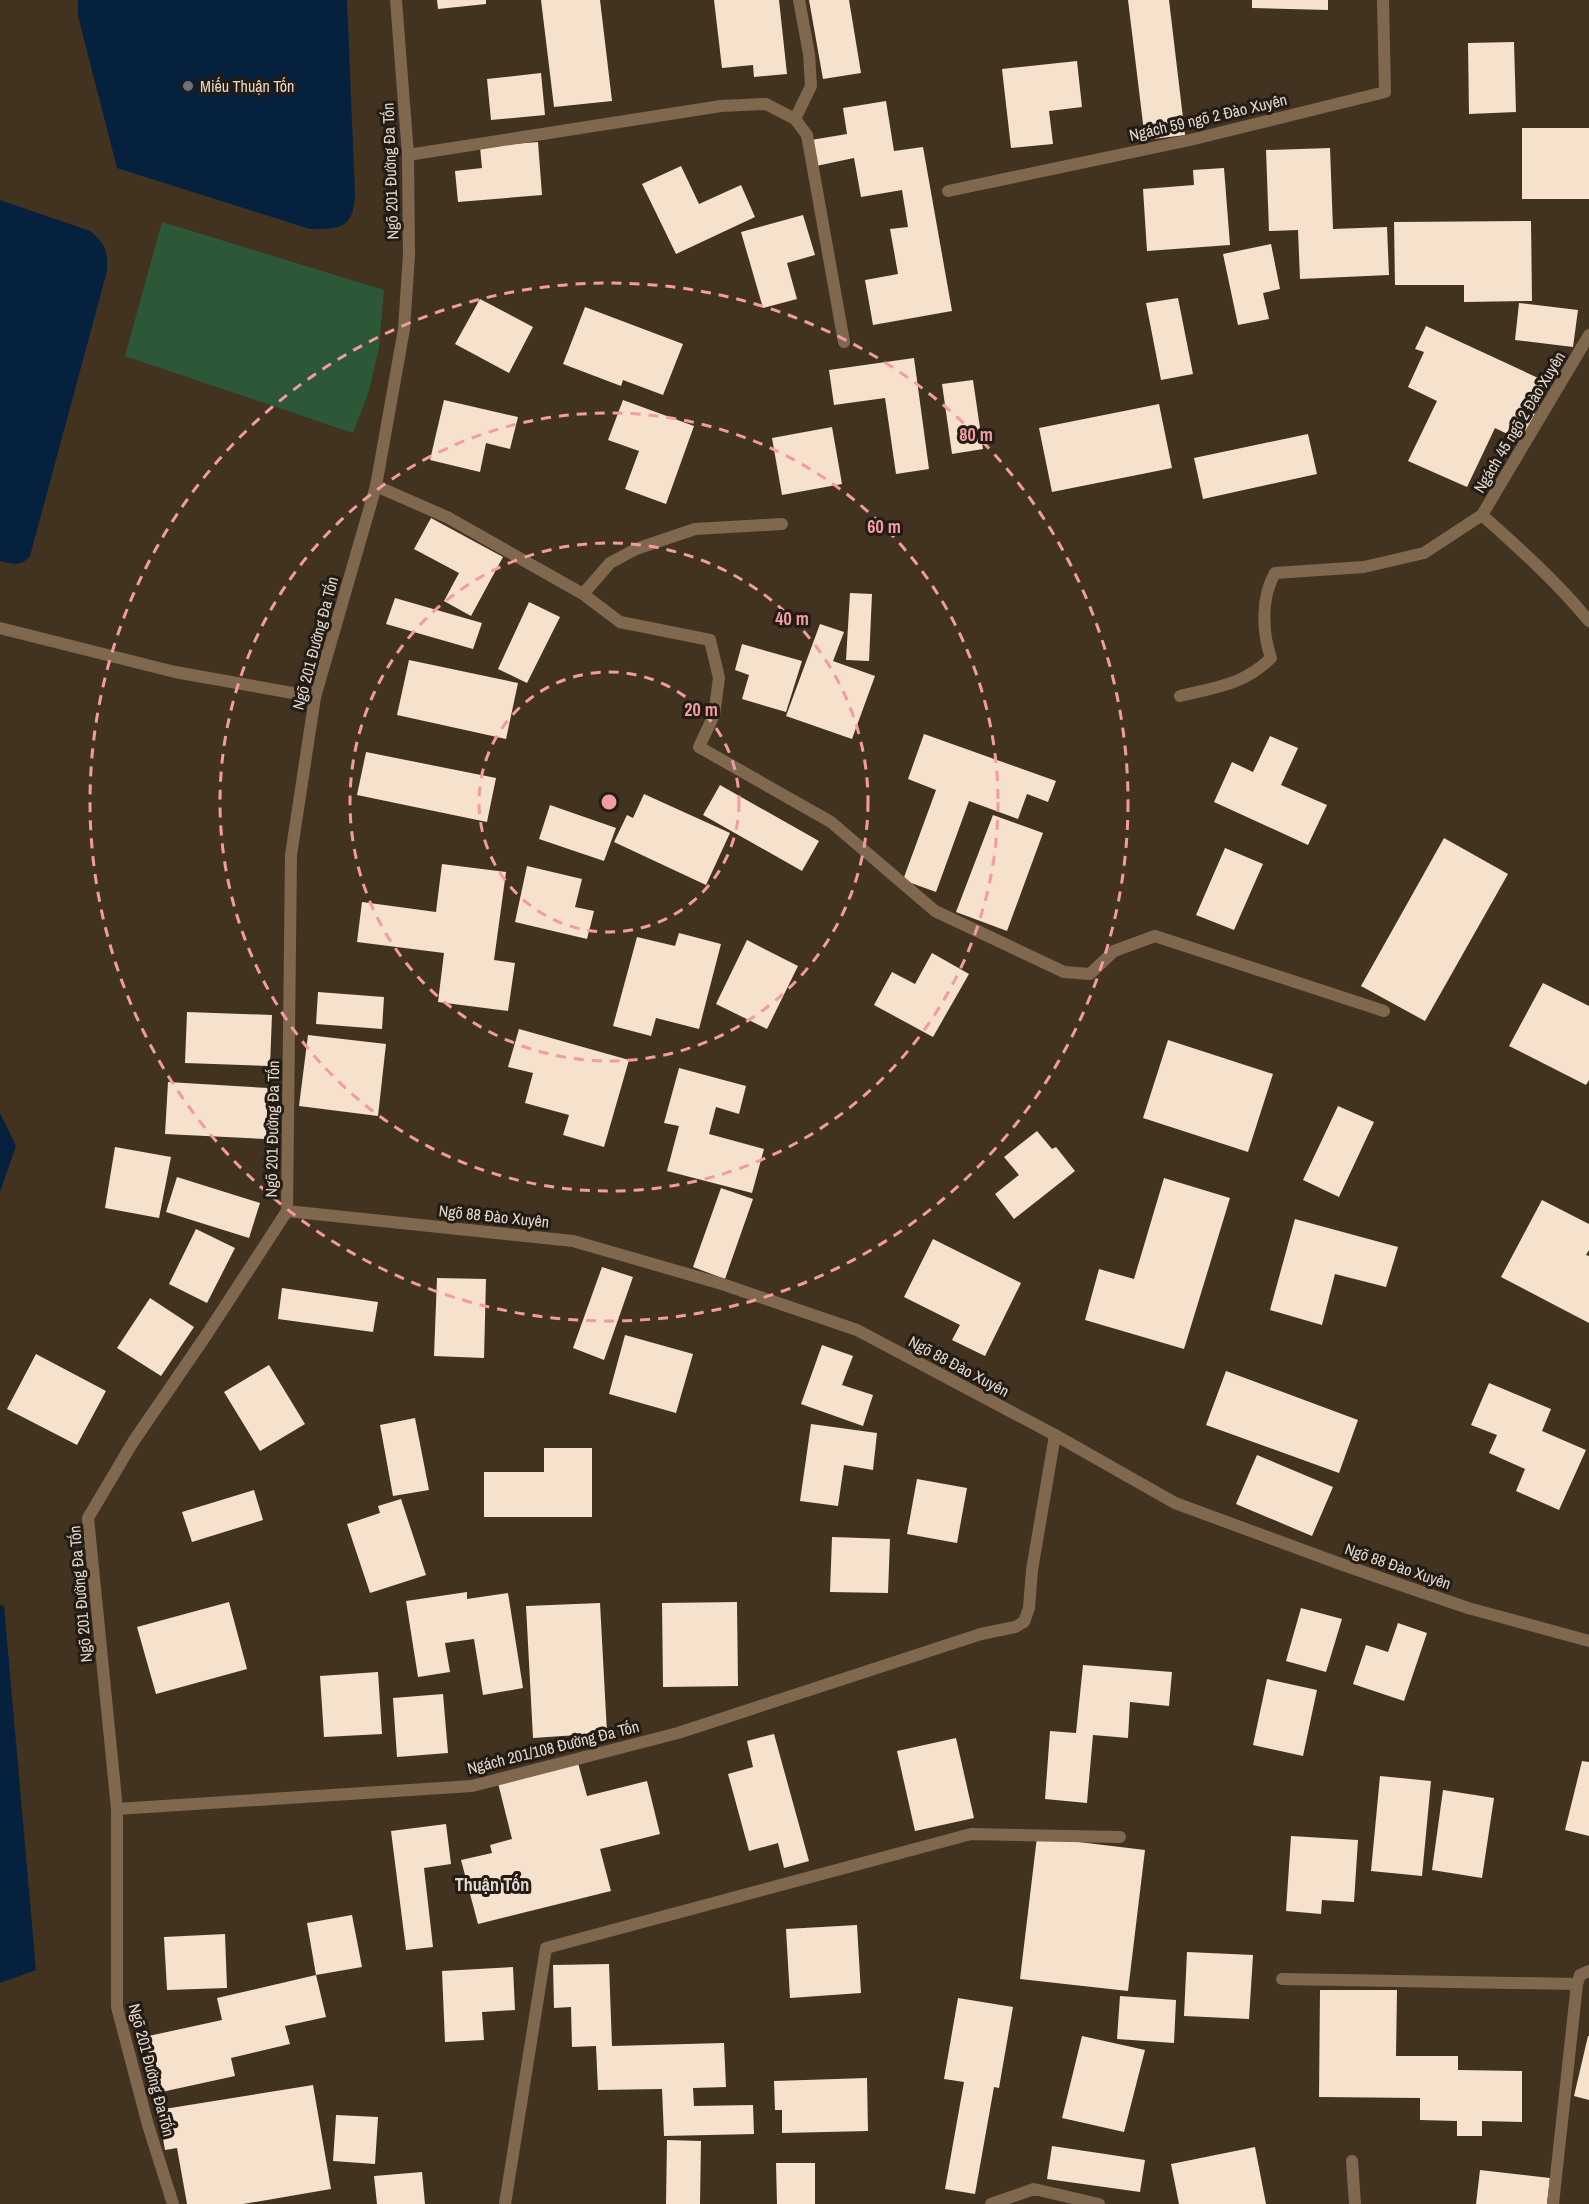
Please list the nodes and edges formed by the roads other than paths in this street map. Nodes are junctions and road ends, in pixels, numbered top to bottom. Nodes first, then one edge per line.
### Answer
1 (396, 0) edge
2 (799, 0) edge
3 (1383, 0) edge
4 (795, 119) junction
5 (408, 155) junction
6 (948, 191) dead end
7 (1589, 335) edge
8 (844, 342) dead end
9 (376, 486) junction
10 (1482, 515) junction
11 (782, 524) dead end
12 (583, 594) junction
13 (1589, 621) edge
14 (0, 628) edge
15 (1180, 696) dead end
16 (315, 697) junction
17 (1384, 1011) dead end
18 (287, 1211) junction
19 (1055, 1435) junction
20 (1589, 1641) edge
21 (117, 1809) junction
22 (1120, 1837) dead end
23 (1589, 1971) edge
24 (1281, 1979) dead end
25 (1577, 1984) junction
26 (1352, 2161) dead end
27 (173, 2204) edge
28 (505, 2204) edge
29 (991, 2204) edge
30 (1099, 2204) edge
31 (1355, 2204) edge
32 (1553, 2204) edge

1 - 5 street, Ngõ 201 Đường Đa Tốn
2 - 4 street
3 - 6 street, Ngách 59 ngõ 2 Đào Xuyên
4 - 5 street
4 - 8 street
5 - 9 street, Ngõ 201 Đường Đa Tốn
7 - 10 street, Ngách 45 ngõ 2 Đào Xuyên
9 - 12 street
9 - 16 street, Ngõ 201 Đường Đa Tốn
10 - 13 street
10 - 15 street, Ngách 45 ngõ 2 Đào Xuyên
11 - 12 street
12 - 17 street
14 - 16 street
16 - 18 street, Ngõ 201 Đường Đa Tốn
18 - 19 street, Ngõ 88 Đào Xuyên
18 - 21 street, Ngõ 201 Đường Đa Tốn
19 - 20 street, Ngõ 88 Đào Xuyên
19 - 21 street, Ngách 201/108 Đường Đa Tốn
21 - 27 street, Ngõ 201 Đường Đa Tốn
22 - 28 street
23 - 25 street
24 - 25 street
25 - 32 street
26 - 31 street
29 - 30 street

